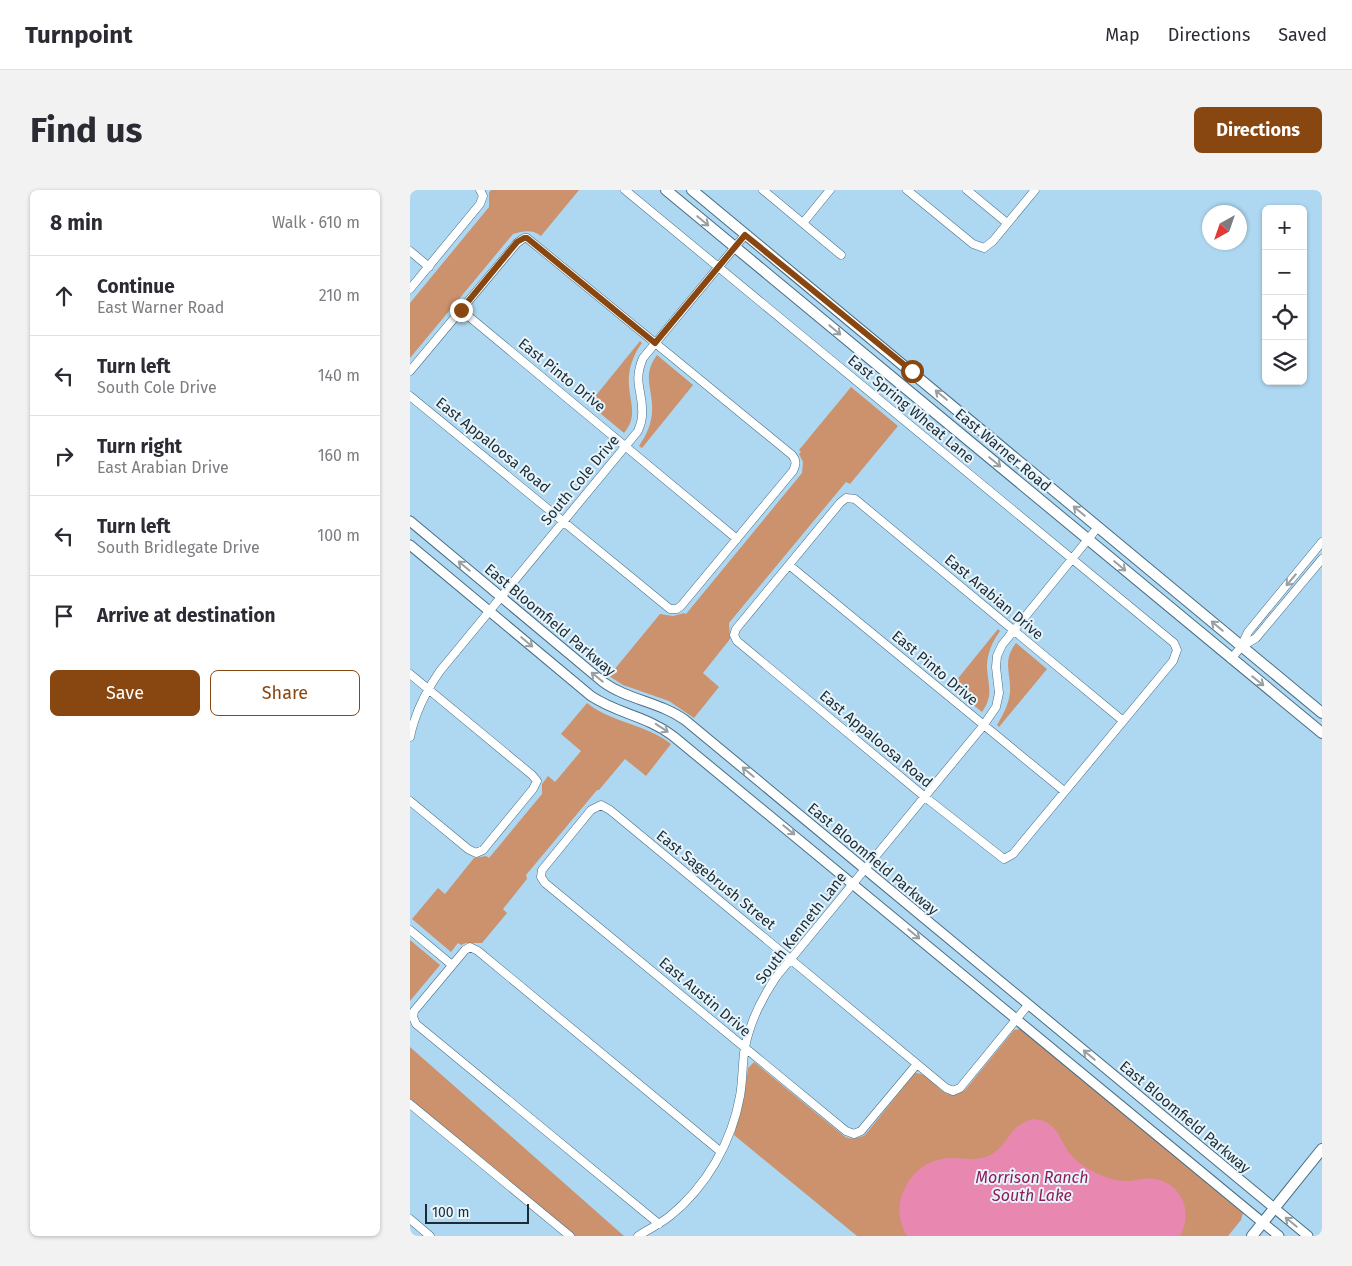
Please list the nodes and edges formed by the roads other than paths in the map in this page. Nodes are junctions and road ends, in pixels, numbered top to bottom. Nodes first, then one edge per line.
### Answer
1 (625, 190) edge
2 (666, 190) edge
3 (692, 190) edge
4 (764, 190) edge
5 (830, 190) edge
6 (907, 190) edge
7 (967, 190) edge
8 (1034, 190) edge
9 (482, 193) edge
10 (803, 223) junction
11 (1007, 223) junction
12 (745, 235) junction
13 (735, 247) junction
14 (410, 251) edge
15 (842, 255) dead end
16 (429, 267) junction
17 (718, 267) junction
18 (410, 289) edge
19 (461, 310) junction
20 (655, 343) junction
21 (901, 362) junction
22 (410, 371) edge
23 (890, 376) junction
24 (410, 396) edge
25 (626, 447) junction
26 (410, 521) edge
27 (564, 522) junction
28 (1098, 527) junction
29 (738, 539) junction
30 (1088, 540) junction
31 (1322, 542) edge
32 (410, 545) edge
33 (1322, 559) edge
34 (1072, 560) junction
35 (789, 565) junction
36 (501, 598) junction
37 (490, 610) junction
38 (1013, 631) junction
39 (1241, 647) junction
40 (1231, 659) junction
41 (410, 674) edge
42 (428, 689) junction
43 (1322, 713) edge
44 (1122, 720) junction
45 (983, 726) junction
46 (1322, 733) edge
47 (410, 737) edge
48 (1064, 791) junction
49 (924, 797) junction
50 (410, 801) edge
51 (865, 870) junction
52 (541, 877) joint
53 (853, 883) junction
54 (410, 930) edge
55 (790, 959) junction
56 (452, 966) junction
57 (1028, 1005) junction
58 (1016, 1020) junction
59 (745, 1048) junction
60 (917, 1064) junction
61 (410, 1104) edge
62 (1322, 1150) edge
63 (721, 1152) junction
64 (1275, 1208) junction
65 (410, 1219) edge
66 (1263, 1223) junction
67 (659, 1224) junction
68 (430, 1236) edge
69 (570, 1236) edge
70 (638, 1236) edge
71 (1252, 1236) edge
72 (1279, 1236) edge
73 (1308, 1236) edge

1 - 17 street, East Spring Wheat Lane
2 -> 13 main road, East Warner Road
3 - 12 main road, East Warner Road
4 - 10 street
5 - 10 street
6 - 11 street
7 - 11 street
8 - 11 street
9 - 16 street
10 - 15 street
12 - 13 street, South Cole Drive
12 - 21 main road, East Warner Road
13 - 17 street, South Cole Drive
13 -> 23 main road, East Warner Road
14 - 16 street
16 - 18 street
17 - 20 street, South Cole Drive
17 - 34 street, East Spring Wheat Lane
19 - 20 street
19 - 22 street
19 - 25 street, East Pinto Drive
20 - 25 street, South Cole Drive
20 - 29 street
21 - 23 main road
28 -> 21 main road, East Warner Road
23 -> 30 main road, East Warner Road
24 - 27 street, East Appaloosa Road
25 - 27 street, South Cole Drive
25 - 29 street, East Pinto Drive
36 -> 26 street, East Bloomfield Parkway
27 - 29 street, East Appaloosa Road
27 - 36 street, South Cole Drive
28 - 30 street, South Kenneth Lane
39 -> 28 main road, East Warner Road
30 - 34 street, South Kenneth Lane
30 -> 40 main road, East Warner Road
31 -> 39 street
32 - 37 street, East Bloomfield Parkway
33 - 39 street
34 - 38 street, South Kenneth Lane
34 - 44 street, East Spring Wheat Lane
35 - 38 street, East Arabian Drive
35 - 45 street, East Pinto Drive
35 - 49 street, East Appaloosa Road
36 - 37 street, South Cole Drive
51 -> 36 street, East Bloomfield Parkway
37 - 42 street, South Cole Drive
37 -> 53 street, East Bloomfield Parkway
38 - 44 street, East Arabian Drive
38 - 45 street, South Kenneth Lane
39 - 40 street
39 - 43 main road, East Warner Road
40 -> 46 main road, East Warner Road
41 - 42 street
42 - 47 street, South Cole Drive
42 - 50 street
44 - 48 street
45 - 48 street, East Pinto Drive
45 - 49 street, South Kenneth Lane
48 - 49 street, East Appaloosa Road
49 - 51 street, South Kenneth Lane
51 - 53 street, South Kenneth Lane
51 - 57 street, East Bloomfield Parkway
52 - 55 street, East Sagebrush Street
52 - 59 street, East Austin Drive
53 - 55 street, South Kenneth Lane
53 -> 58 street, East Bloomfield Parkway
54 - 56 street
55 - 59 street, South Kenneth Lane
55 - 60 street, East Sagebrush Street
56 - 63 street
56 - 67 street
57 - 58 street
64 -> 57 street, East Bloomfield Parkway
58 - 60 street, East Sagebrush Street
58 - 66 street, East Bloomfield Parkway
59 - 60 street, East Austin Drive
59 - 63 street, South Kenneth Lane
61 - 69 street
62 - 64 main road
63 - 67 street, South Kenneth Lane
64 - 66 main road
73 -> 64 street, East Bloomfield Parkway
65 - 68 street
66 - 71 main road
66 - 72 street, East Bloomfield Parkway
67 - 70 street, South Kenneth Lane

